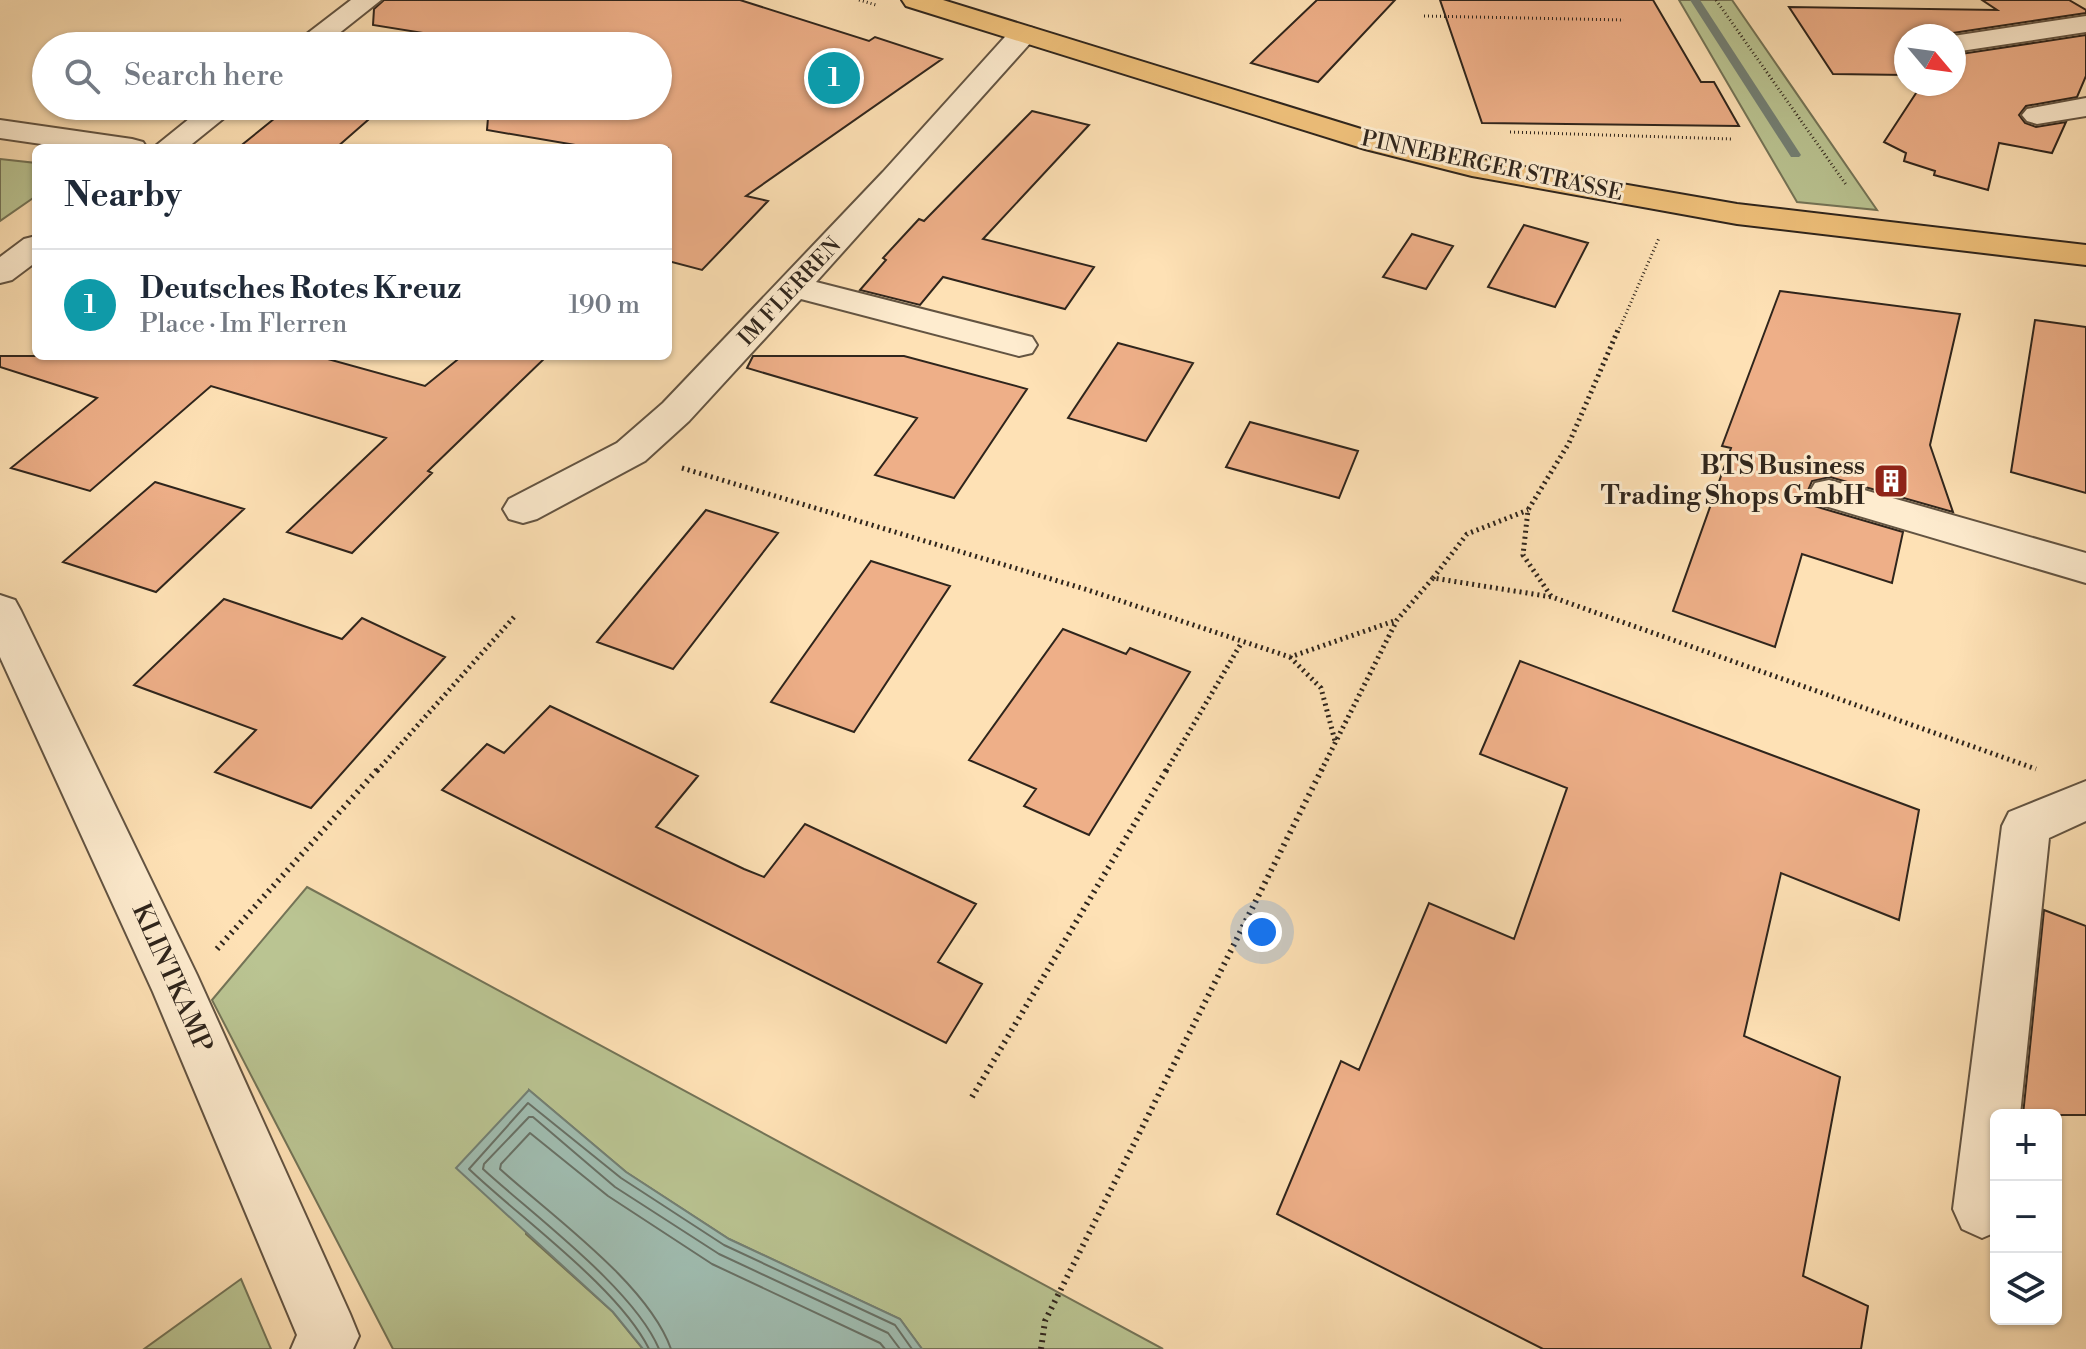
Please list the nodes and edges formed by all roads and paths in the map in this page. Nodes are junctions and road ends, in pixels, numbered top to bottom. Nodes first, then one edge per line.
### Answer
1 (368, 0) edge
2 (915, 0) edge
3 (1716, 0) edge
4 (1424, 16) dead end
5 (1624, 20) dead end
6 (2086, 24) edge
7 (324, 32) edge
8 (1023, 34) junction
9 (1966, 42) edge
10 (2086, 107) edge
11 (2037, 115) dead end
12 (205, 120) edge
13 (0, 129) edge
14 (1508, 132) dead end
15 (1732, 139) dead end
16 (104, 144) edge
17 (173, 144) edge
18 (1661, 203) junction
19 (1877, 230) junction
20 (2086, 255) edge
21 (795, 287) junction
22 (1019, 345) dead end
23 (631, 452) junction
24 (1829, 493) dead end
25 (523, 509) dead end
26 (1528, 510) junction
27 (2086, 568) edge
28 (1433, 578) junction
29 (1552, 597) junction
30 (0, 611) edge
31 (514, 617) dead end
32 (1397, 620) junction
33 (1242, 642) junction
34 (1290, 657) junction
35 (1335, 741) junction
36 (2066, 786) edge
37 (179, 992) junction
38 (972, 1097) dead end
39 (1982, 1209) dead end
40 (322, 1349) edge
41 (1041, 1349) edge

1 - 7 street
2 - 8 main road, PINNEBERGER STRASSE
3 - 19 path
4 - 5 path
6 - 9 street
8 - 18 main road, PINNEBERGER STRASSE
8 - 21 street, IM FLERREN
10 - 11 street
12 - 17 street
13 - 16 street
14 - 15 path
18 - 19 main road, PINNEBERGER STRASSE
18 - 26 path
19 - 20 main road, PINNEBERGER STRASSE
21 - 22 street
21 - 23 street, IM FLERREN
23 - 25 street, IM FLERREN
23 - 33 path
24 - 27 street
26 - 28 path
26 - 29 path
28 - 29 path
28 - 32 path
29 - 36 path
30 - 37 street, KLINTKAMP
31 - 37 path
32 - 34 path
32 - 35 path
33 - 34 path
33 - 38 path
34 - 35 path
35 - 41 path
36 - 39 street
37 - 40 street, KLINTKAMP

